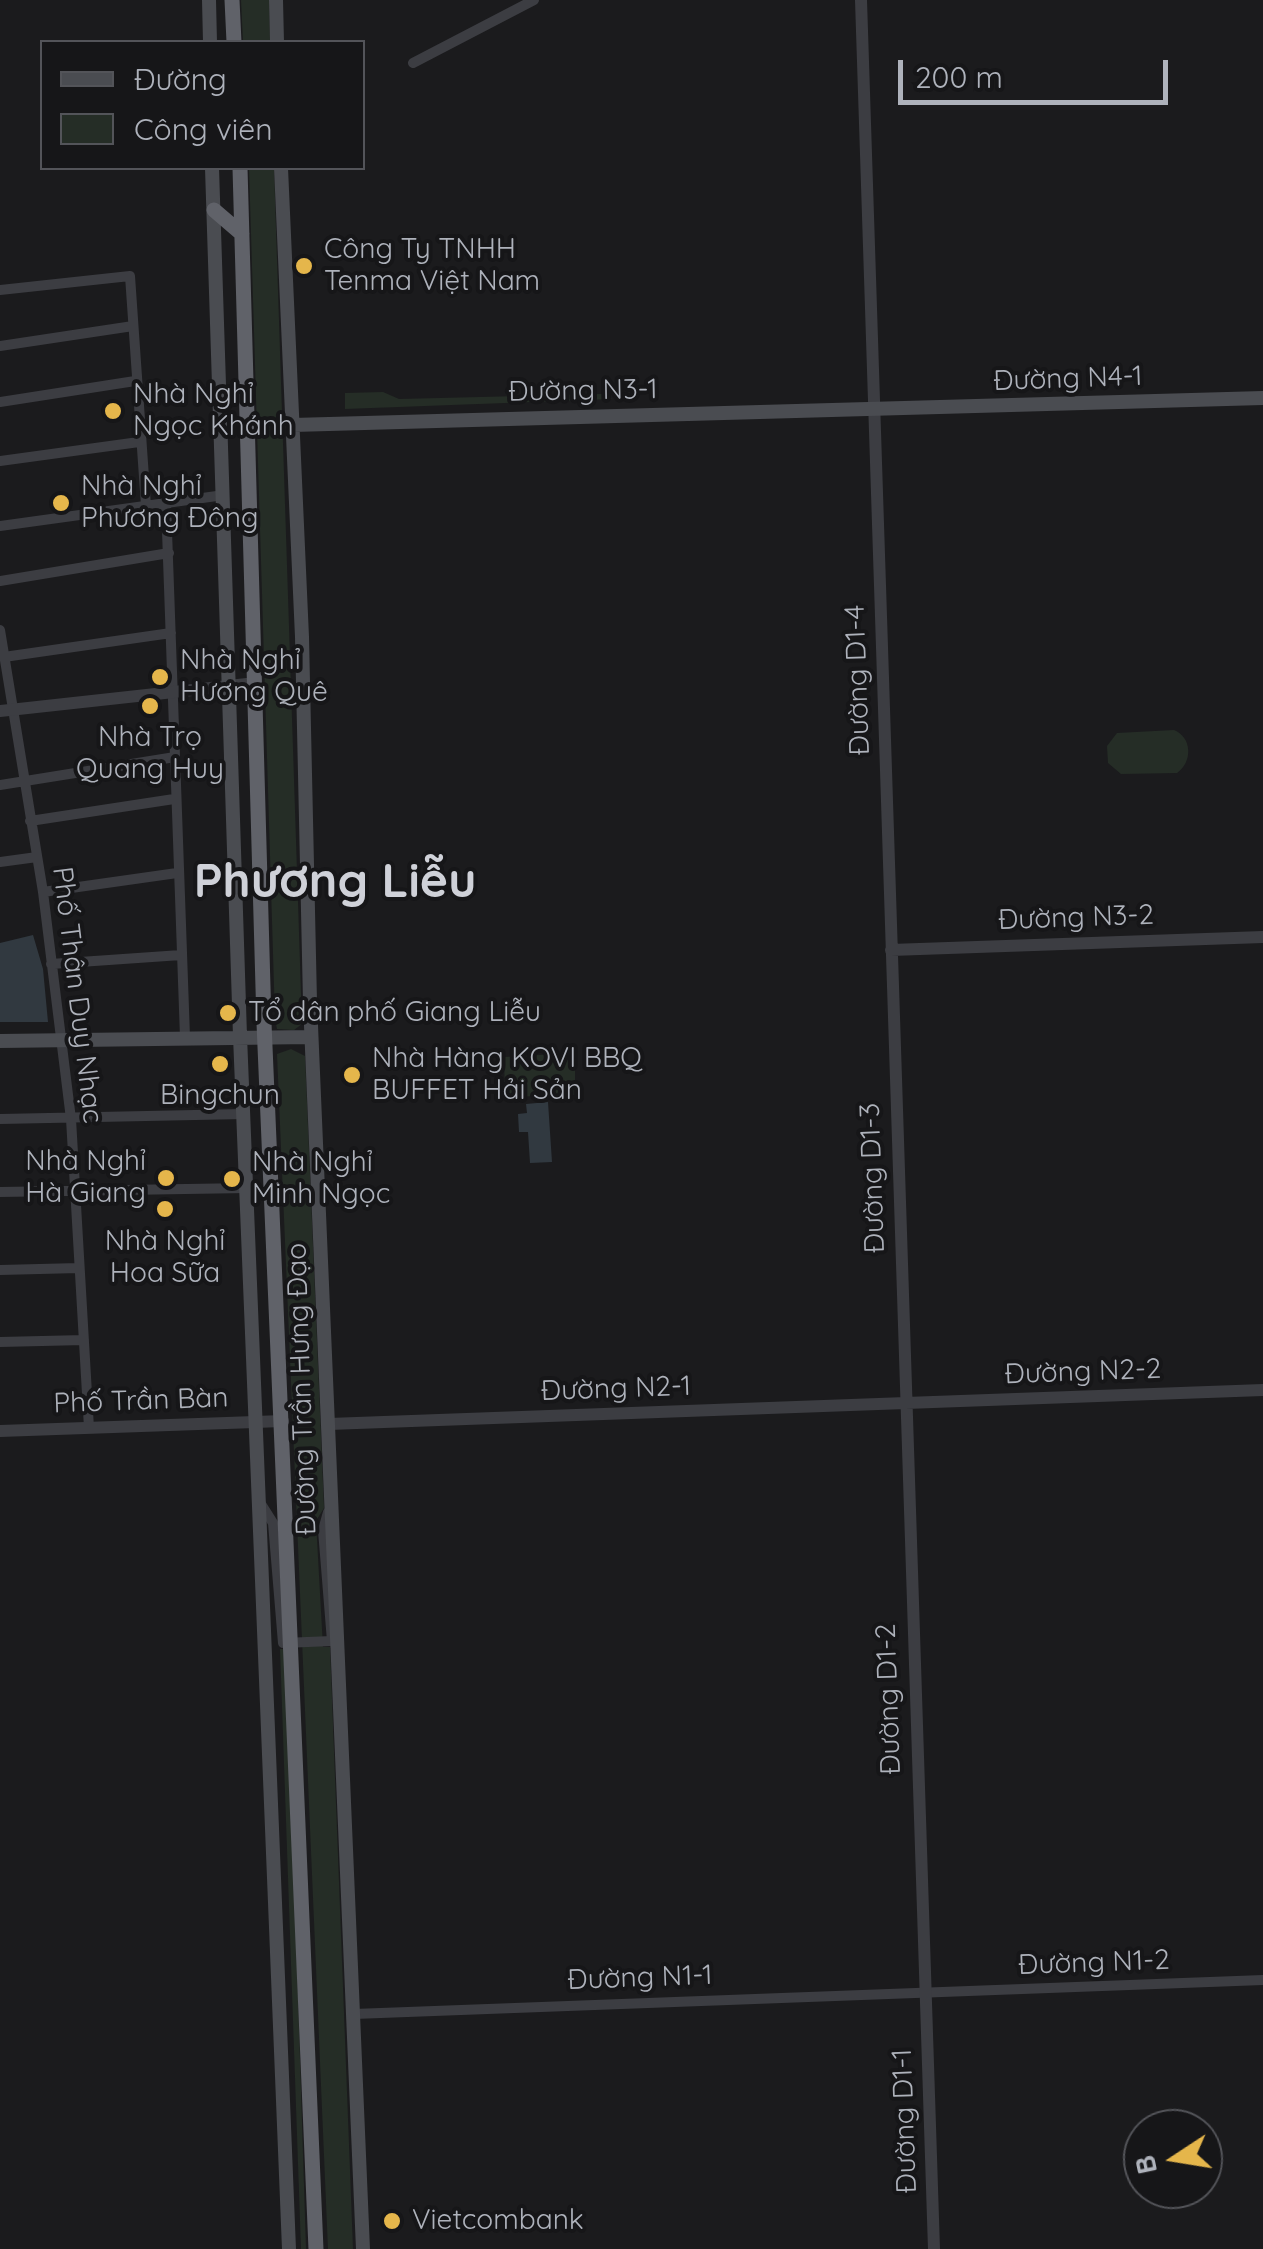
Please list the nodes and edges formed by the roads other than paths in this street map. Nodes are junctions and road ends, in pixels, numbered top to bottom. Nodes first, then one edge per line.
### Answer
1 (209, 0) edge
2 (232, 0) edge
3 (276, 0) edge
4 (534, 0) edge
5 (861, 0) edge
6 (210, 40) edge
7 (234, 40) edge
8 (277, 40) edge
9 (413, 63) dead end
10 (212, 170) edge
11 (240, 170) edge
12 (281, 170) edge
13 (214, 210) junction
14 (242, 234) junction
15 (0, 290) edge
16 (133, 326) junction
17 (0, 346) edge
18 (135, 382) junction
19 (1263, 398) edge
20 (0, 402) edge
21 (874, 409) junction
22 (292, 425) junction
23 (139, 442) junction
24 (0, 461) edge
25 (224, 495) junction
26 (166, 503) junction
27 (146, 506) junction
28 (0, 526) edge
29 (169, 552) junction
30 (0, 581) edge
31 (0, 630) edge
32 (170, 634) junction
33 (4, 657) junction
34 (256, 682) junction
35 (228, 683) junction
36 (171, 689) junction
37 (7, 710) edge
38 (175, 757) junction
39 (24, 782) junction
40 (0, 786) edge
41 (174, 800) junction
42 (30, 821) junction
43 (37, 857) junction
44 (0, 862) edge
45 (178, 873) junction
46 (43, 892) junction
47 (1263, 936) edge
48 (891, 950) junction
49 (181, 955) junction
50 (51, 964) junction
51 (240, 1036) junction
52 (312, 1037) junction
53 (185, 1038) junction
54 (266, 1038) junction
55 (0, 1040) edge
56 (62, 1040) junction
57 (244, 1114) junction
58 (0, 1119) edge
59 (71, 1119) junction
60 (248, 1188) junction
61 (0, 1192) edge
62 (76, 1192) junction
63 (79, 1268) junction
64 (0, 1270) edge
65 (84, 1340) junction
66 (0, 1342) edge
67 (1263, 1390) edge
68 (904, 1404) junction
69 (283, 1421) junction
70 (258, 1422) junction
71 (329, 1424) junction
72 (89, 1428) junction
73 (0, 1431) edge
74 (260, 1503) junction
75 (331, 1503) junction
76 (1263, 1980) edge
77 (927, 1991) junction
78 (354, 2014) junction
79 (289, 2249) edge
80 (316, 2249) edge
81 (362, 2249) edge
82 (934, 2249) edge

1 - 6 main road
2 - 7 highway
3 - 8 main road
4 - 9 street
5 - 21 street, Đường D1-4
10 - 13 main road, Đường Trần Hưng Đạo
11 - 14 highway, Đường Trần Hưng Đạo
12 - 22 main road, Đường Trần Hưng Đạo
13 - 14 highway
13 - 25 main road, Đường Trần Hưng Đạo
14 - 34 highway, Đường Trần Hưng Đạo
15 - 16 street
16 - 17 street
16 - 18 street
18 - 20 street
18 - 23 street
19 - 21 main road, Đường N4-1
21 - 22 main road, Đường N3-1
21 - 48 street, Đường D1-4
22 - 52 main road, Đường Trần Hưng Đạo
23 - 24 street
23 - 27 street
25 - 26 street
25 - 35 main road, Đường Trần Hưng Đạo
26 - 27 street
26 - 29 street
27 - 28 street
29 - 30 street
29 - 32 street
31 - 33 street, Phố Thân Duy Nhạc
32 - 33 street
32 - 36 street
33 - 37 street, Phố Thân Duy Nhạc
34 - 35 street
34 - 54 highway, Đường Trần Hưng Đạo
35 - 36 street
35 - 51 main road, Đường Trần Hưng Đạo
36 - 37 street
36 - 38 street
37 - 39 street, Phố Thân Duy Nhạc
38 - 39 street
38 - 41 street
39 - 40 street
39 - 42 street, Phố Thân Duy Nhạc
41 - 42 street
41 - 45 street
42 - 43 street, Phố Thân Duy Nhạc
43 - 44 street
43 - 46 street, Phố Thân Duy Nhạc
45 - 46 street
45 - 49 street
46 - 50 street, Phố Thân Duy Nhạc
47 - 48 street, Đường N3-2
48 - 68 street, Đường D1-3
49 - 50 street
49 - 53 street
50 - 56 street, Phố Thân Duy Nhạc
51 - 53 main road
51 - 54 main road
51 - 57 main road, Đường Trần Hưng Đạo
52 - 54 main road
52 - 71 main road, Đường Trần Hưng Đạo
53 - 56 main road
54 - 69 highway, Đường Trần Hưng Đạo
55 - 56 main road
56 - 59 street, Phố Thân Duy Nhạc
57 - 59 street
57 - 60 main road, Đường Trần Hưng Đạo
58 - 59 street
59 - 62 street, Phố Thân Duy Nhạc
60 - 62 street
60 - 70 main road, Đường Trần Hưng Đạo
61 - 62 street
62 - 63 street, Phố Thân Duy Nhạc
63 - 64 street
63 - 65 street, Phố Thân Duy Nhạc
65 - 66 street
65 - 72 street, Phố Thân Duy Nhạc
67 - 68 street, Đường N2-2
68 - 71 street, Đường N2-1
68 - 77 street, Đường D1-2
69 - 70 street, Phố Trần Bàn
69 - 80 highway, Đường Trần Hưng Đạo
70 - 72 street, Phố Trần Bàn
70 - 74 main road, Đường Trần Hưng Đạo
71 - 75 main road, Đường Trần Hưng Đạo
72 - 73 street, Phố Trần Bàn
74 - 75 street
74 - 79 main road, Đường Trần Hưng Đạo
75 - 78 main road, Đường Trần Hưng Đạo
76 - 77 street, Đường N1-2
77 - 78 street, Đường N1-1
77 - 82 street, Đường D1-1
78 - 81 main road, Đường Trần Hưng Đạo

